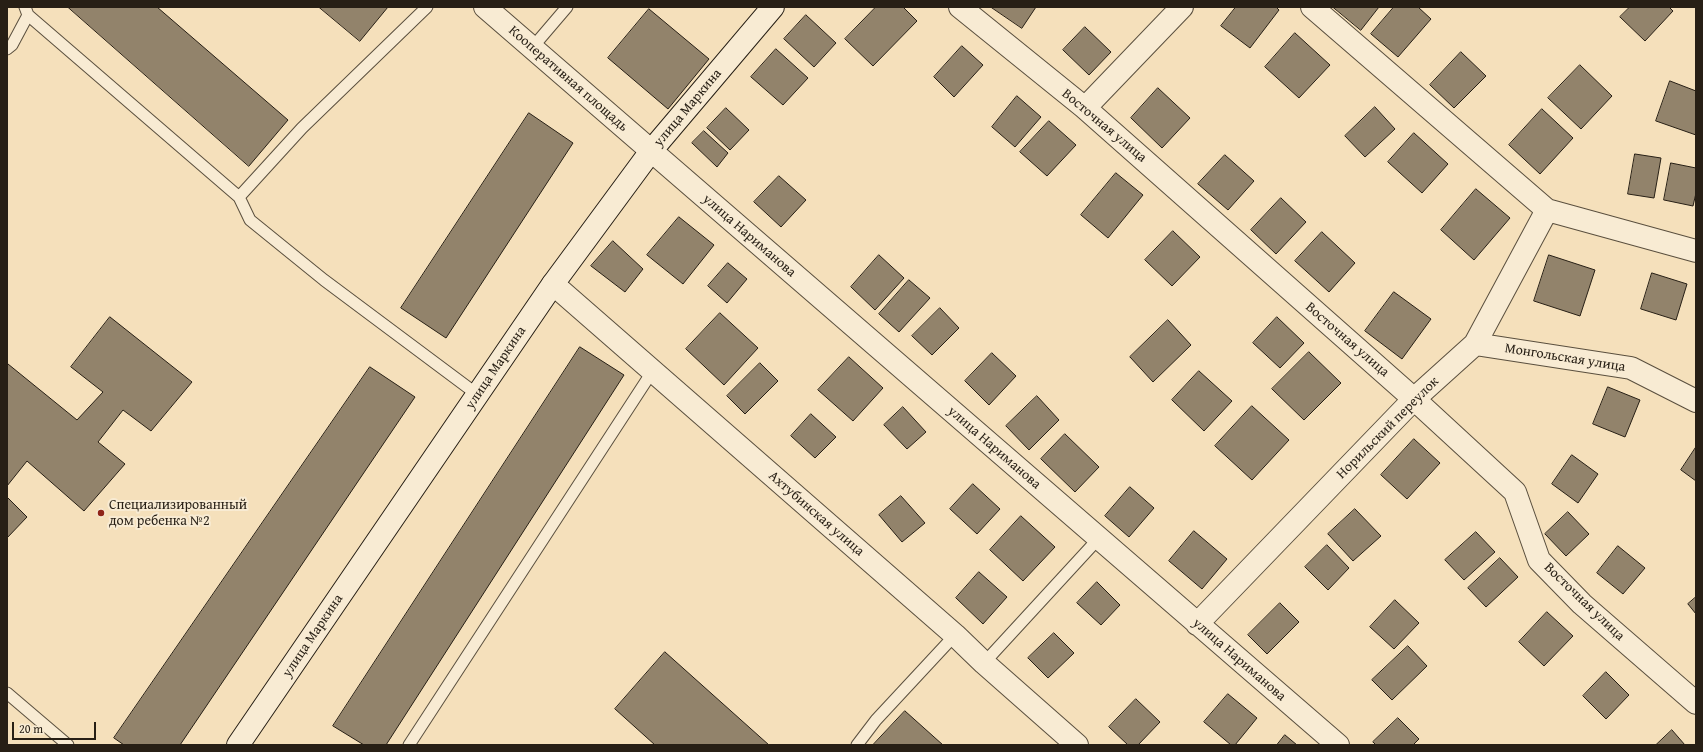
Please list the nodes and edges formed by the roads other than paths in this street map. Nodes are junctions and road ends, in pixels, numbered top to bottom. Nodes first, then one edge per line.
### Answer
1 (427, 7) edge
2 (485, 7) edge
3 (567, 7) edge
4 (774, 7) edge
5 (960, 7) edge
6 (1182, 7) edge
7 (1312, 7) edge
8 (27, 11) edge
9 (532, 48) junction
10 (7, 50) edge
11 (1085, 108) junction
12 (651, 151) junction
13 (239, 197) junction
14 (1547, 210) junction
15 (1696, 251) edge
16 (553, 284) junction
17 (1475, 344) junction
18 (652, 372) junction
19 (478, 394) junction
20 (1414, 399) junction
21 (1696, 401) edge
22 (1098, 538) junction
23 (1197, 624) junction
24 (955, 635) junction
25 (984, 663) junction
26 (7, 693) edge
27 (1696, 704) edge
28 (68, 745) edge
29 (238, 745) edge
30 (409, 745) edge
31 (857, 745) edge
32 (1077, 745) edge
33 (1338, 745) edge

1 - 13 lane
2 - 9 street, Кооперативная площадь
3 - 9 lane
4 - 12 street, улица Маркина
5 - 11 street, Восточная улица
6 - 11 street
7 - 14 street
8 - 10 lane
8 - 13 lane
9 - 12 street, Кооперативная площадь
11 - 20 street, Восточная улица
12 - 16 street, улица Маркина
12 - 22 street, улица Нариманова
13 - 19 lane
14 - 15 street
14 - 17 street, Норильский переулок
16 - 18 street, Ахтубинская улица
16 - 19 street, улица Маркина
17 - 20 street, Норильский переулок
17 - 21 street, Монгольская улица
18 - 24 street, Ахтубинская улица
18 - 30 lane
19 - 29 street, улица Маркина
20 - 23 street, Норильский переулок
20 - 27 street, Восточная улица
22 - 23 street, улица Нариманова
22 - 25 lane
23 - 33 street, улица Нариманова
24 - 25 street, Ахтубинская улица
24 - 31 lane
25 - 32 street, Ахтубинская улица
26 - 28 lane

